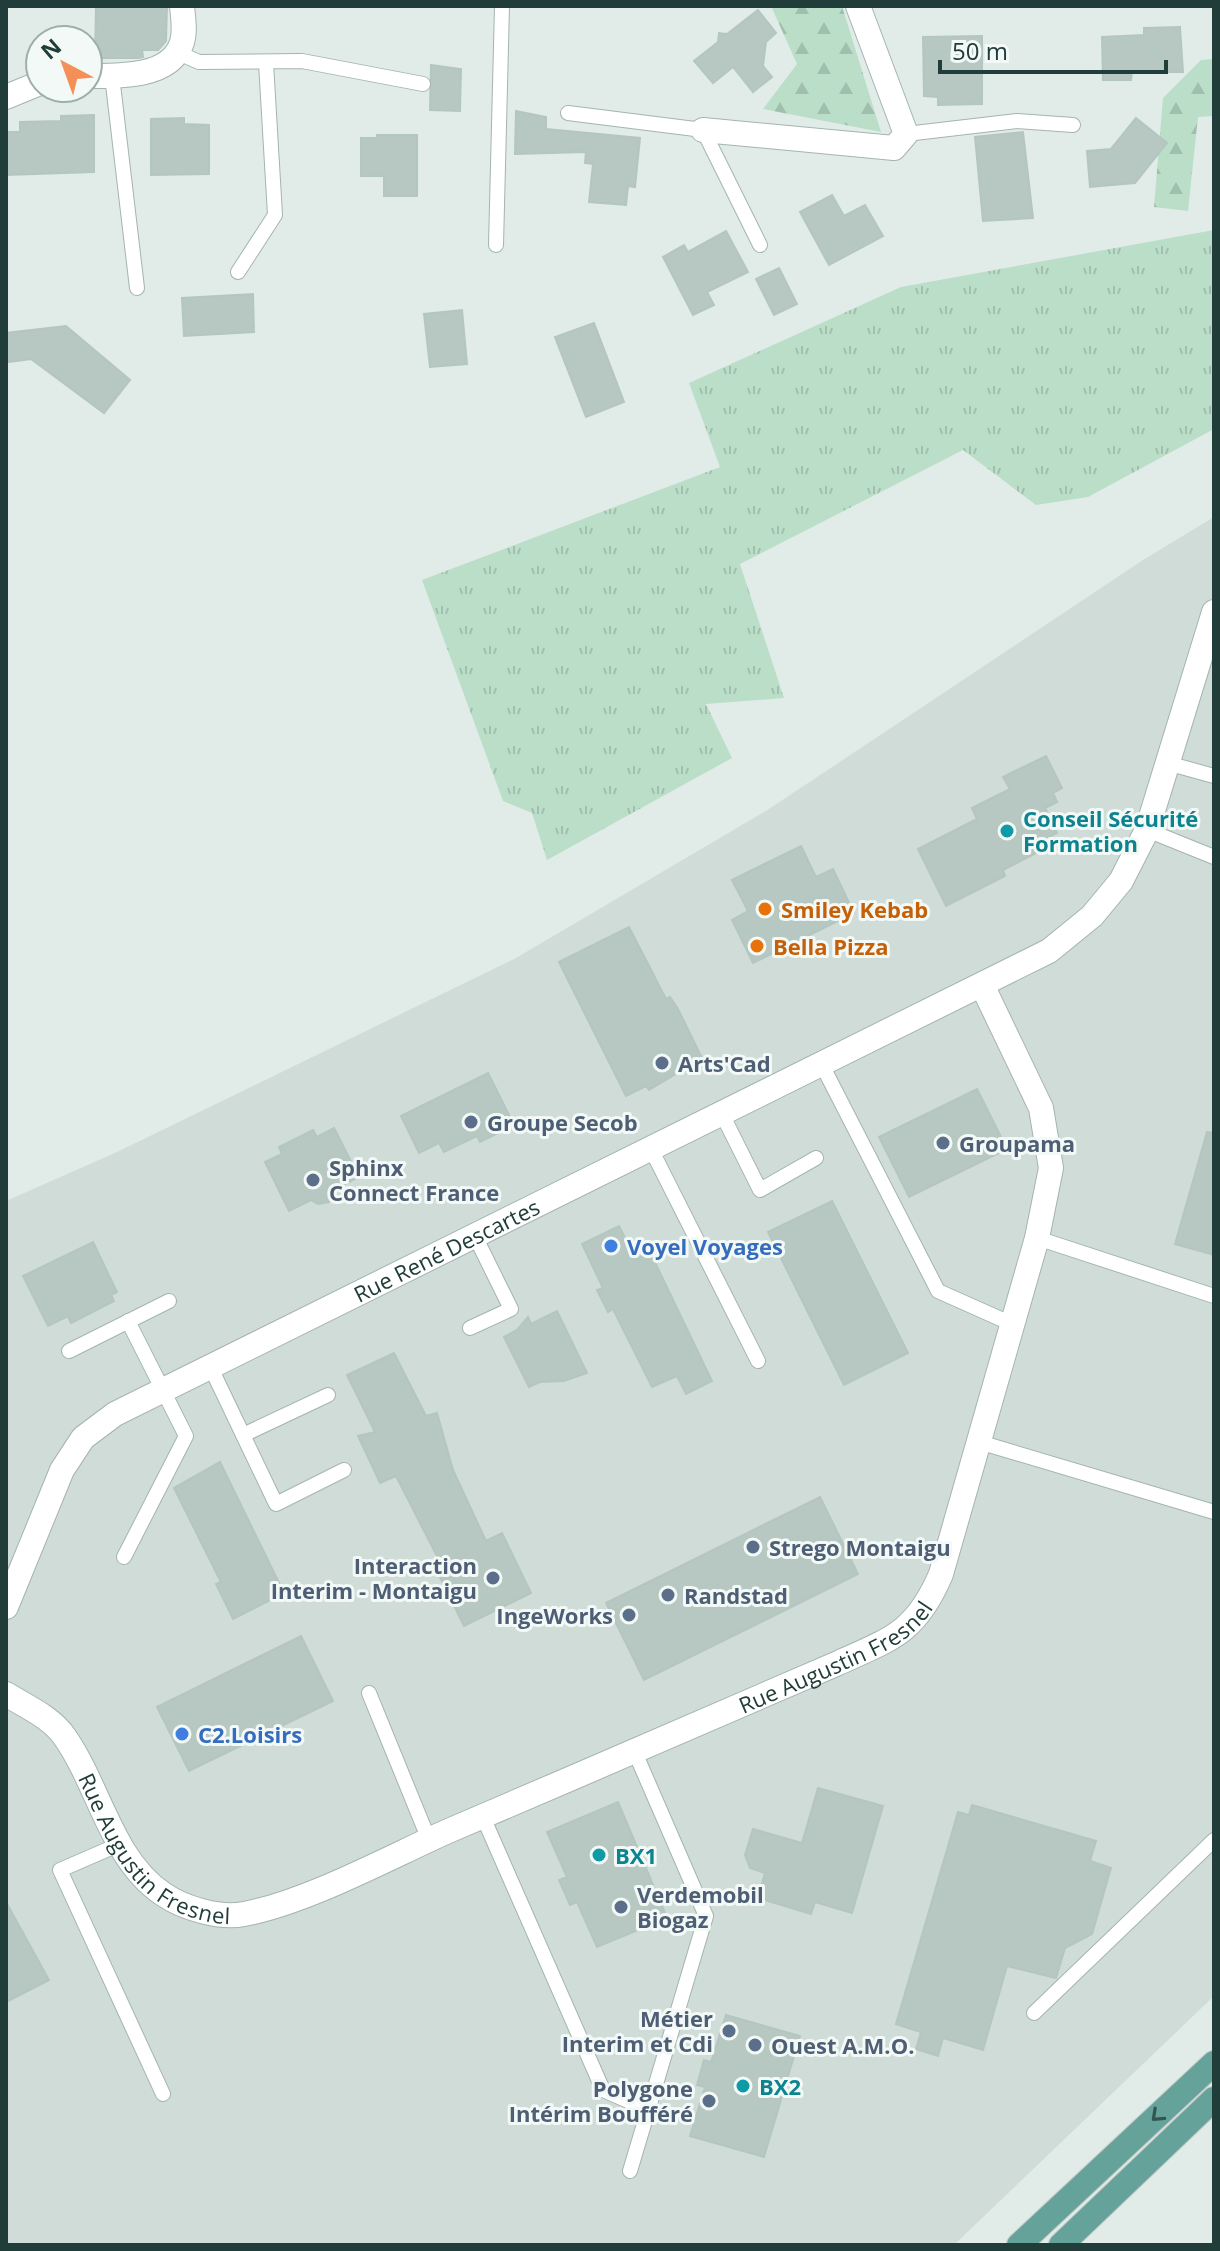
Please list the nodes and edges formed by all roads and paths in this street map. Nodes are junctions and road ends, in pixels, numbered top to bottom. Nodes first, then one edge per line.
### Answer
1 (182, 6) edge
2 (502, 6) edge
3 (858, 6) edge
4 (176, 52) junction
5 (266, 63) junction
6 (104, 76) edge
7 (423, 84) dead end
8 (104, 99) edge
9 (568, 113) dead end
10 (1073, 125) dead end
11 (703, 130) junction
12 (906, 134) junction
13 (496, 245) dead end
14 (760, 245) dead end
15 (238, 272) dead end
16 (137, 288) dead end
17 (1214, 612) edge
18 (1207, 652) edge
19 (1167, 763) junction
20 (1214, 776) edge
21 (1147, 830) junction
22 (1214, 857) edge
23 (983, 987) junction
24 (822, 1065) junction
25 (722, 1114) junction
26 (651, 1149) junction
27 (816, 1158) dead end
28 (475, 1236) junction
29 (1037, 1238) junction
30 (1214, 1296) edge
31 (169, 1301) dead end
32 (128, 1321) junction
33 (1012, 1324) junction
34 (470, 1328) dead end
35 (69, 1351) dead end
36 (758, 1361) dead end
37 (211, 1368) junction
38 (163, 1391) junction
39 (328, 1395) dead end
40 (243, 1435) junction
41 (979, 1442) junction
42 (344, 1470) dead end
43 (1214, 1512) edge
44 (124, 1557) dead end
45 (6, 1607) edge
46 (369, 1693) dead end
47 (6, 1694) edge
48 (634, 1750) junction
49 (483, 1817) junction
50 (429, 1840) junction
51 (1214, 1840) edge
52 (120, 1844) junction
53 (1034, 2013) dead end
54 (1214, 2063) edge
55 (163, 2094) dead end
56 (1214, 2099) edge
57 (649, 2110) junction
58 (630, 2171) dead end
59 (1019, 2245) edge
60 (1061, 2245) edge

1 - 4 street
2 - 13 lane
3 - 12 street
4 - 5 lane
4 - 6 street
5 - 7 lane
5 - 15 lane
8 - 16 lane
9 - 11 lane
10 - 12 lane
11 - 12 street
11 - 14 lane
17 - 18 street
18 - 19 street
19 - 20 lane
19 - 21 street
21 - 22 lane
21 - 23 street
23 - 24 street, Rue René Descartes
23 - 29 street, Rue Augustin Fresnel
24 - 25 street, Rue René Descartes
24 - 33 lane
25 - 26 street, Rue René Descartes
25 - 27 lane
26 - 28 street, Rue René Descartes
26 - 36 lane
28 - 34 lane
28 - 37 street, Rue René Descartes
29 - 30 lane
29 - 33 street, Rue Augustin Fresnel
31 - 32 lane
32 - 35 lane
32 - 38 lane
33 - 41 street, Rue Augustin Fresnel
37 - 38 street, Rue René Descartes
37 - 40 lane
38 - 44 lane
38 - 45 street, Rue René Descartes
39 - 40 lane
40 - 42 lane
41 - 43 lane
41 - 48 street, Rue Augustin Fresnel
46 - 50 lane
47 - 52 street, Rue Augustin Fresnel
48 - 49 street, Rue Augustin Fresnel
48 - 57 lane
49 - 50 street, Rue Augustin Fresnel
49 - 57 lane
50 - 52 street, Rue Augustin Fresnel
51 - 53 lane
52 - 55 lane
54 -> 59 main road
56 - 60 main road
57 - 58 lane

